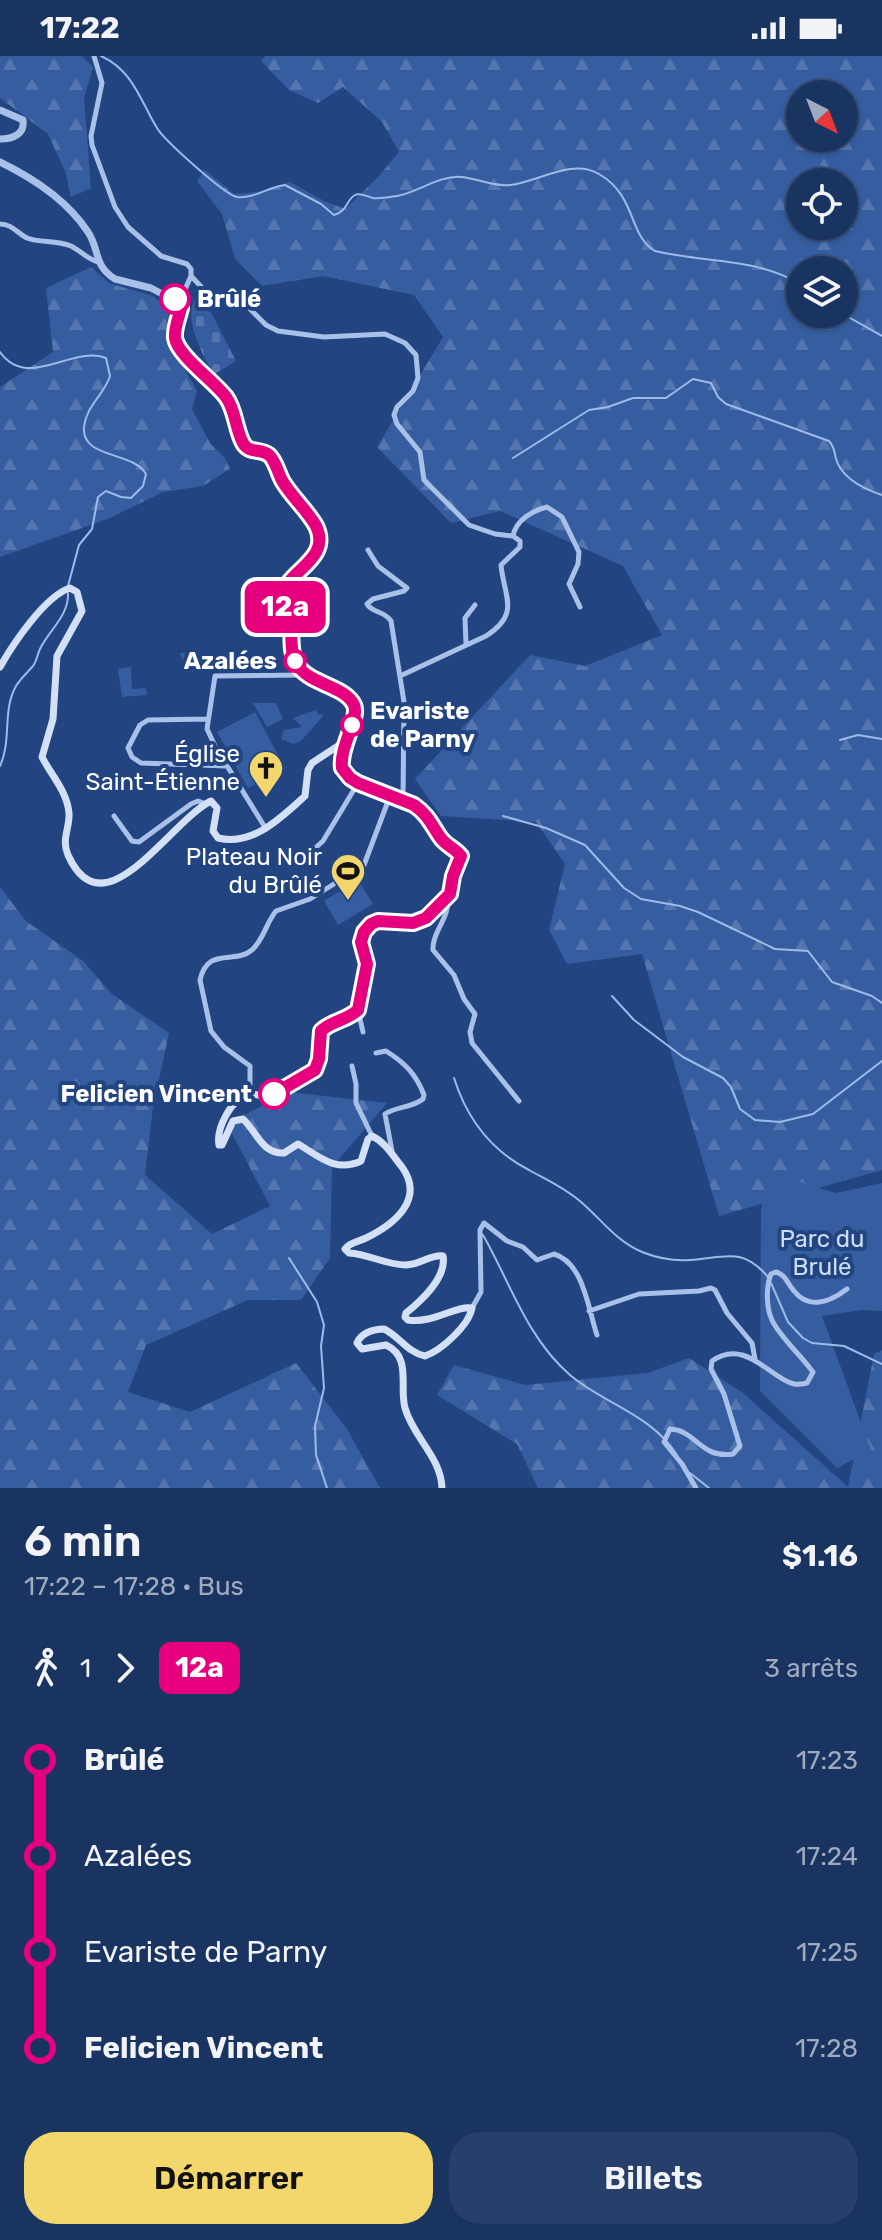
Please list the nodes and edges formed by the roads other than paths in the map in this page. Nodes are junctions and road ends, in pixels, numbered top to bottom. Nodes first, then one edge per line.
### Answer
1 (94, 56) edge
2 (0, 110) edge
3 (0, 139) edge
4 (0, 162) edge
5 (0, 224) edge
6 (98, 262) junction
7 (191, 276) junction
8 (179, 303) junction
9 (513, 536) junction
10 (368, 550) dead end
11 (475, 605) dead end
12 (580, 607) dead end
13 (466, 644) junction
14 (0, 667) edge
15 (307, 675) junction
16 (400, 676) junction
17 (207, 719) junction
18 (343, 745) junction
19 (227, 766) junction
20 (358, 783) junction
21 (390, 796) junction
22 (403, 801) junction
23 (206, 804) junction
24 (114, 816) dead end
25 (266, 829) junction
26 (301, 861) dead end
27 (447, 898) junction
28 (358, 1010) junction
29 (363, 1032) dead end
30 (376, 1053) dead end
31 (352, 1066) dead end
32 (250, 1094) junction
33 (519, 1101) dead end
34 (372, 1136) junction
35 (395, 1159) junction
36 (847, 1289) dead end
37 (472, 1308) junction
38 (589, 1311) junction
39 (597, 1335) dead end
40 (755, 1359) junction
41 (442, 1488) edge
42 (696, 1488) edge

1 - 7 street
2 - 3 street
4 - 6 street
5 - 6 street
6 - 8 street
7 - 8 street
7 - 9 street
8 - 15 street
9 - 12 street
9 - 13 street
10 - 16 street
11 - 13 street
13 - 16 street
14 - 23 main road
15 - 17 street
15 - 18 street
16 - 22 street
17 - 19 street
17 - 19 street
18 - 20 main road
18 - 25 main road
19 - 25 street
20 - 21 main road
20 - 26 street
21 - 22 main road
21 - 32 street
22 - 27 main road
23 - 24 street
23 - 25 main road
27 - 28 main road
27 - 33 street
28 - 29 street
28 - 32 main road
30 - 35 street
31 - 34 street
32 - 34 main road
34 - 35 main road
35 - 37 main road
36 - 40 street
37 - 38 street
37 - 41 main road
38 - 39 street
38 - 40 street
40 - 42 street

